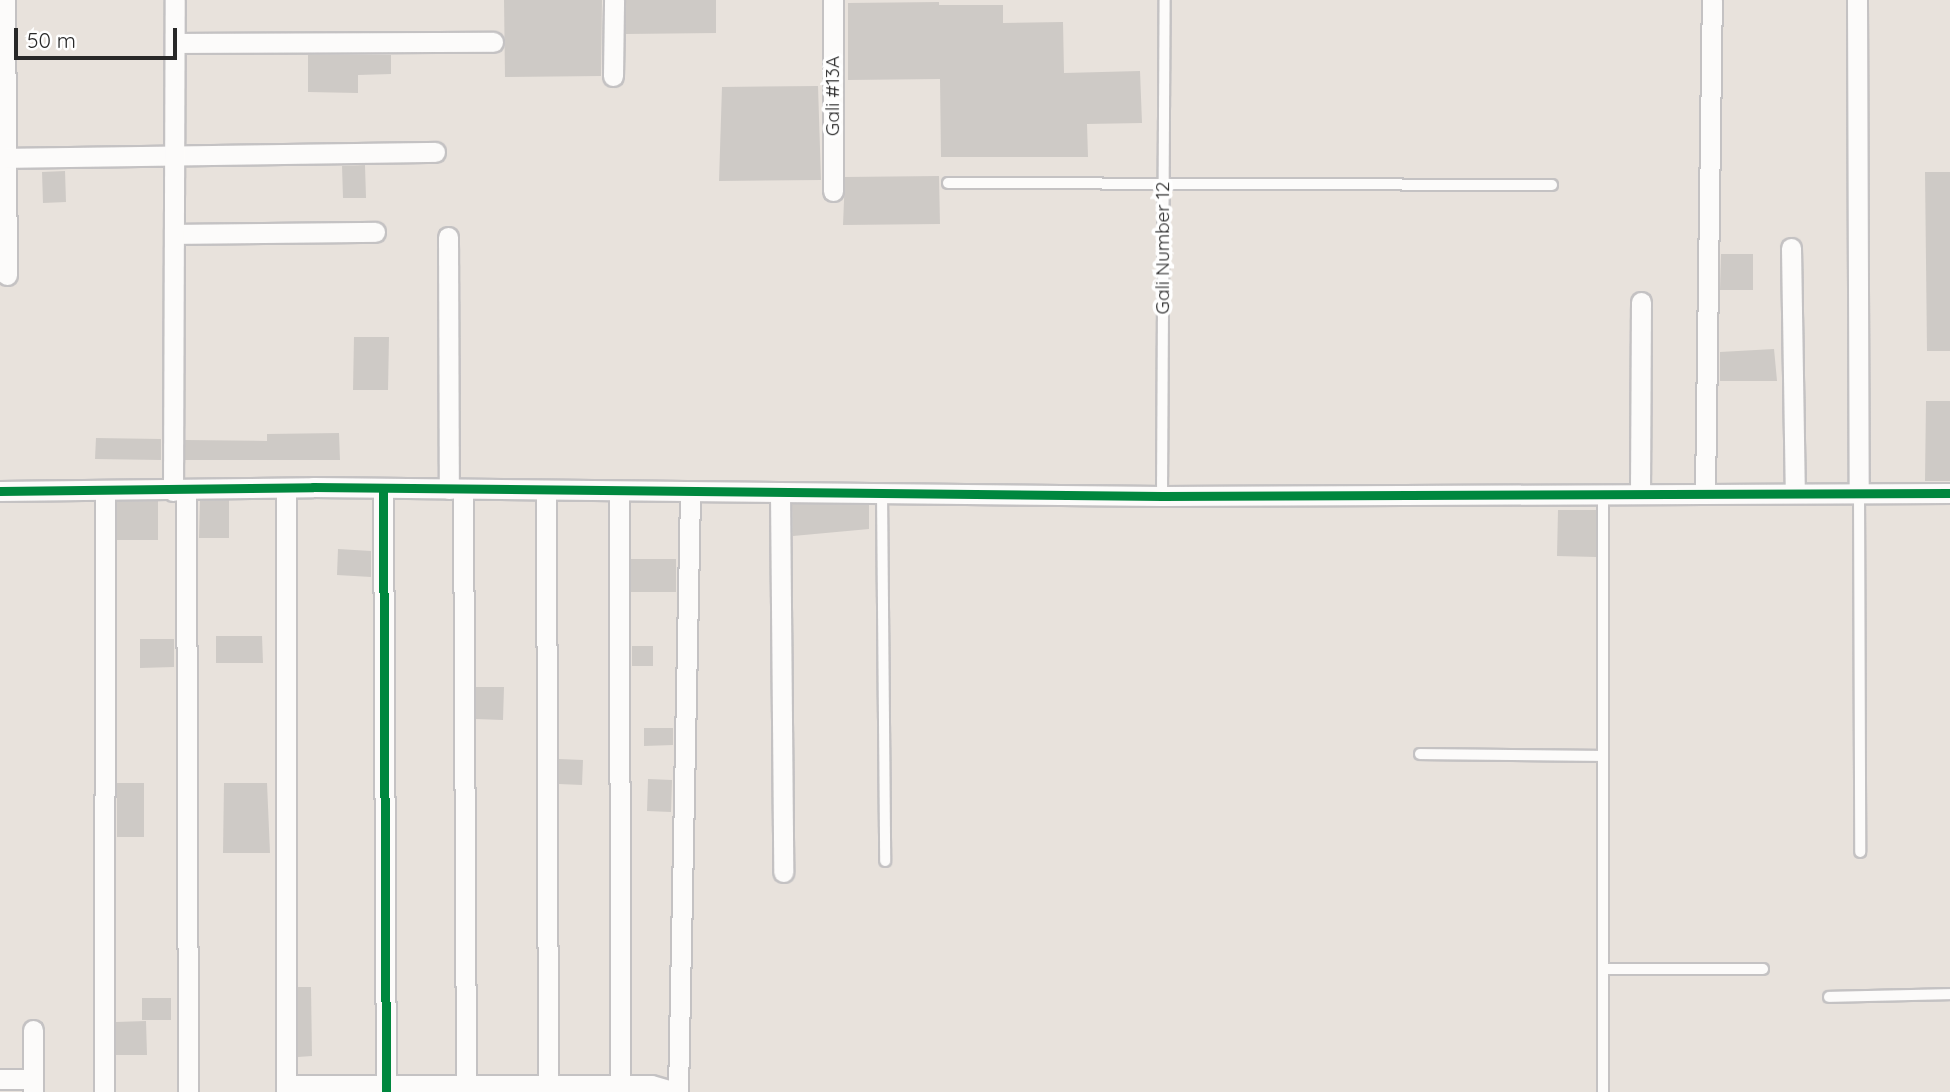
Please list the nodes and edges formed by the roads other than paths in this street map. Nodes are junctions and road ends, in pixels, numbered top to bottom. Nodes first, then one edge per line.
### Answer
1 (5, 0) edge
2 (175, 0) edge
3 (614, 0) edge
4 (833, 0) edge
5 (1165, 0) edge
6 (1712, 0) edge
7 (1857, 0) edge
8 (493, 42) dead end
9 (176, 43) junction
10 (613, 76) dead end
11 (435, 152) dead end
12 (176, 156) junction
13 (3, 158) edge
14 (948, 183) dead end
15 (1163, 184) junction
16 (1552, 185) dead end
17 (833, 191) dead end
18 (375, 232) dead end
19 (176, 234) junction
20 (448, 237) dead end
21 (1791, 248) dead end
22 (7, 275) dead end
23 (1641, 302) dead end
24 (286, 488) junction
25 (383, 488) junction
26 (456, 489) junction
27 (546, 490) junction
28 (0, 491) edge
29 (179, 491) junction
30 (619, 491) junction
31 (1795, 491) junction
32 (1859, 491) junction
33 (105, 492) junction
34 (690, 492) junction
35 (780, 492) junction
36 (882, 492) junction
37 (1640, 492) junction
38 (1705, 492) junction
39 (1603, 493) junction
40 (1950, 493) edge
41 (1162, 496) junction
42 (1420, 754) dead end
43 (1603, 756) junction
44 (1860, 852) dead end
45 (885, 861) dead end
46 (783, 872) dead end
47 (1763, 969) dead end
48 (1602, 970) junction
49 (1950, 993) edge
50 (1829, 997) dead end
51 (33, 1030) dead end
52 (0, 1079) edge
53 (33, 1085) edge
54 (286, 1088) edge
55 (386, 1088) edge
56 (466, 1088) edge
57 (548, 1088) edge
58 (620, 1088) edge
59 (104, 1092) edge
60 (188, 1092) edge
61 (677, 1092) edge
62 (1603, 1092) edge

1 - 13 street
2 - 9 street
3 - 10 street
4 - 17 street, Gali #13A
5 - 15 lane, Gali Number 12
6 - 38 street
7 - 32 street
8 - 9 street
9 - 12 street
11 - 12 street
12 - 13 street
12 - 19 street
13 - 22 street
14 - 15 lane
15 - 16 lane
15 - 41 lane, Gali Number 12
18 - 19 street
19 - 29 street
20 - 26 street
21 - 31 street
23 - 37 street
24 - 25 street
24 - 29 street
24 - 54 street
25 - 26 street
25 - 55 street
26 - 27 street
26 - 56 street
27 - 30 street
27 - 57 street
28 - 33 street
29 - 33 street
29 - 60 street
30 - 34 street
30 - 58 street
31 - 32 street
31 - 38 street
32 - 40 street
32 - 44 lane
33 - 59 street
34 - 35 street
34 - 61 street
35 - 36 street
35 - 46 street
36 - 41 street
36 - 45 lane
37 - 38 street
37 - 39 street
39 - 41 street
39 - 43 lane
42 - 43 lane
43 - 48 lane
47 - 48 lane
48 - 62 lane
49 - 50 lane
51 - 53 street
52 - 53 street
54 - 55 street
55 - 56 street
56 - 57 street
57 - 58 street
58 - 61 street

